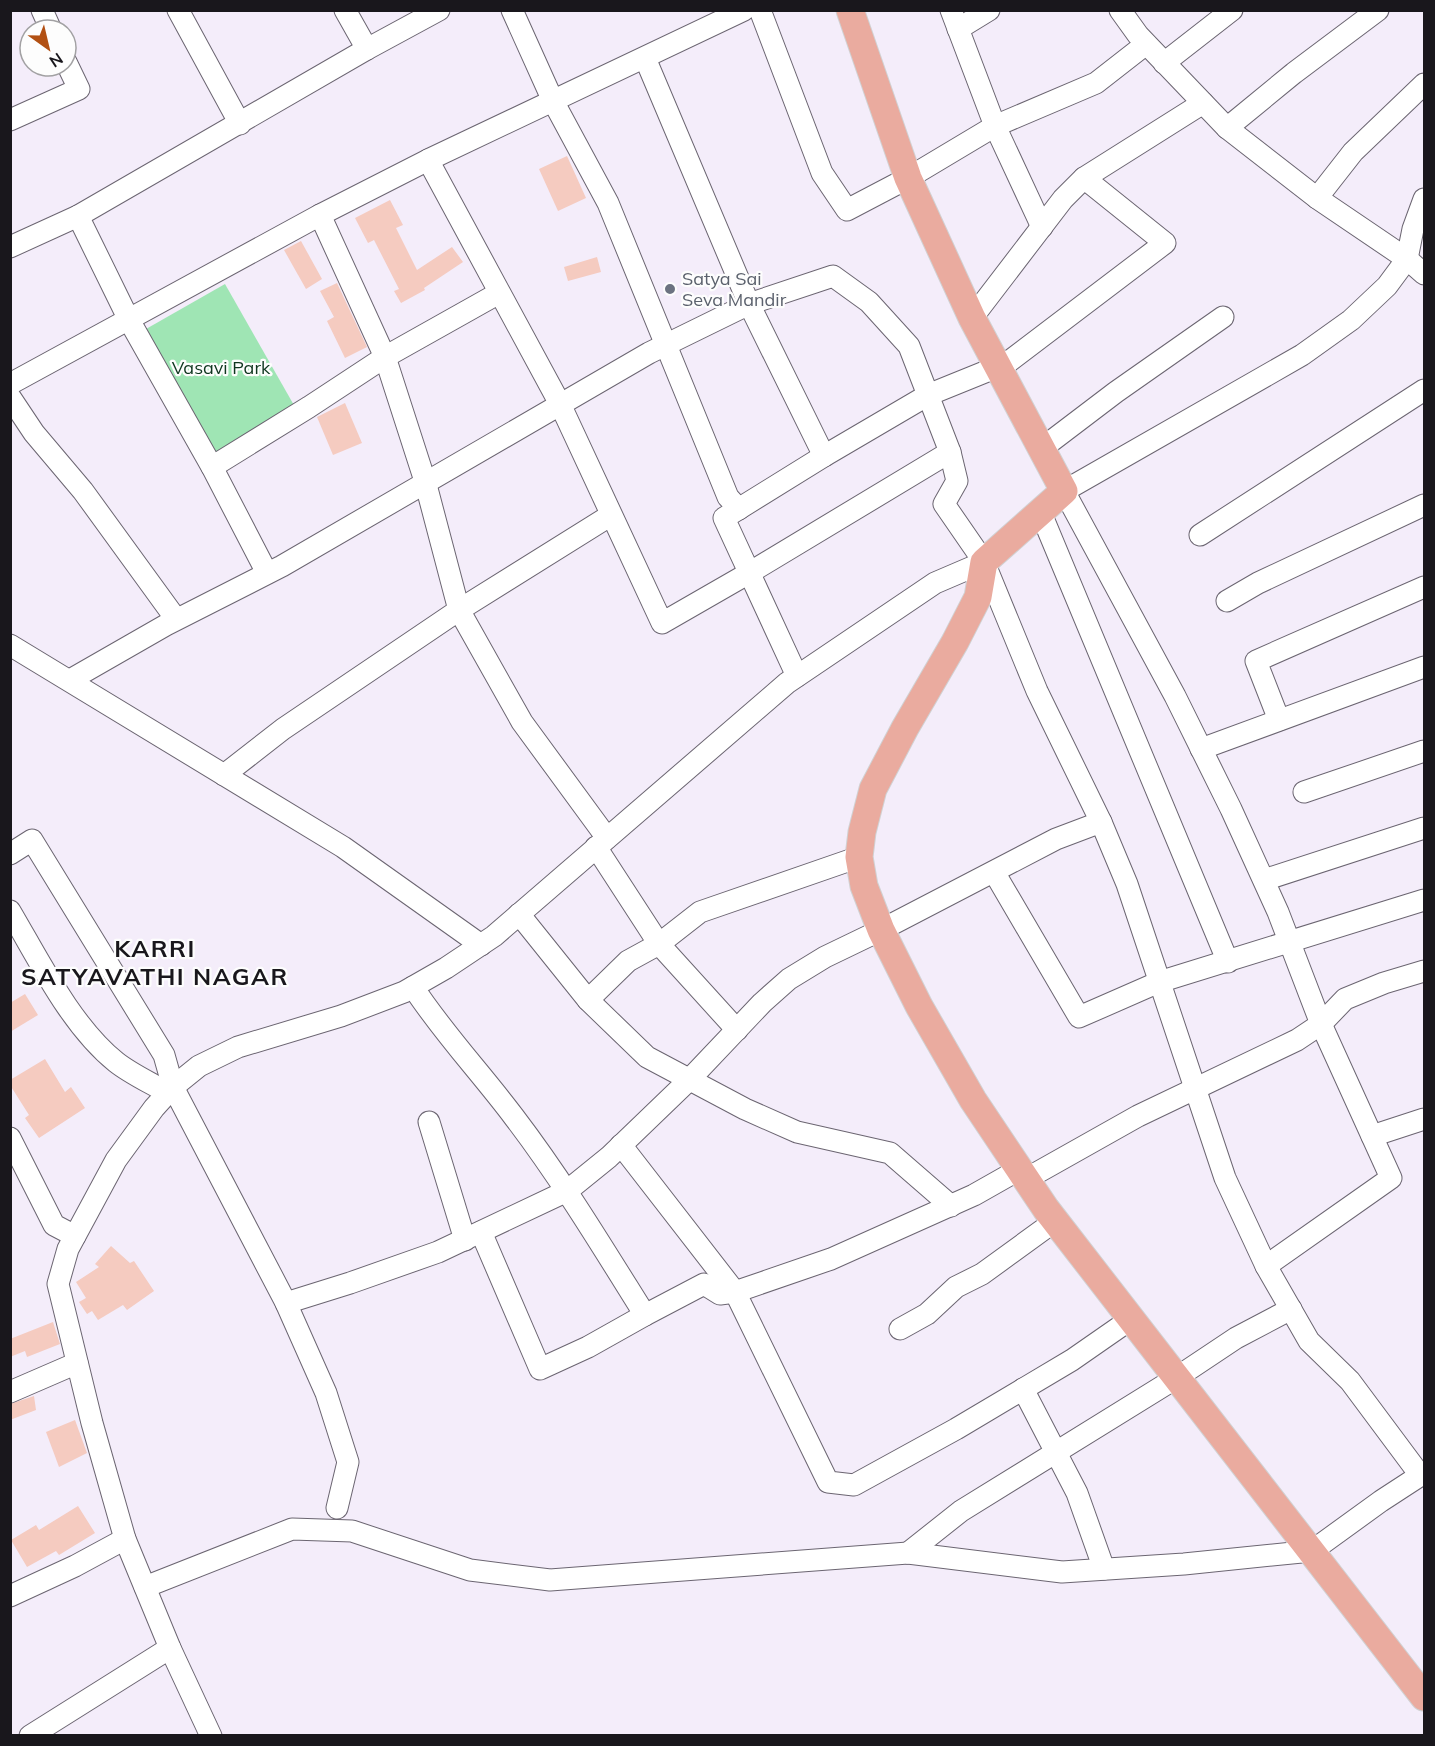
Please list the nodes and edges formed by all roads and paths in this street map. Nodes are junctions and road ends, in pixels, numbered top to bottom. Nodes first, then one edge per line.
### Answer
1 (178, 10) edge
2 (345, 10) edge
3 (440, 10) edge
4 (512, 10) edge
5 (744, 10) edge
6 (760, 10) edge
7 (850, 10) edge
8 (989, 10) edge
9 (1120, 10) edge
10 (1232, 10) edge
11 (1378, 10) edge
12 (955, 20) edge
13 (1146, 44) junction
14 (367, 49) junction
15 (645, 58) junction
16 (1164, 63) junction
17 (74, 78) edge
18 (1425, 84) edge
19 (553, 101) junction
20 (1203, 103) junction
21 (10, 120) edge
22 (240, 124) junction
23 (995, 126) junction
24 (1227, 128) junction
25 (428, 160) junction
26 (908, 178) junction
27 (1084, 178) junction
28 (1317, 198) junction
29 (1425, 199) edge
30 (320, 215) junction
31 (78, 216) junction
32 (1042, 227) junction
33 (10, 247) edge
34 (1407, 259) junction
35 (1425, 273) edge
36 (499, 292) junction
37 (749, 304) junction
38 (1223, 317) dead end
39 (972, 318) junction
40 (129, 320) junction
41 (664, 345) junction
42 (385, 357) junction
43 (998, 367) junction
44 (10, 384) edge
45 (1425, 390) edge
46 (928, 395) junction
47 (10, 397) edge
48 (560, 405) junction
49 (1041, 449) junction
50 (950, 452) junction
51 (824, 456) junction
52 (212, 467) junction
53 (425, 481) junction
54 (1064, 491) junction
55 (1425, 505) edge
56 (739, 509) junction
57 (1040, 511) junction
58 (611, 515) junction
59 (1200, 535) dead end
60 (984, 562) junction
61 (267, 573) junction
62 (749, 573) junction
63 (1425, 587) edge
64 (1227, 601) dead end
65 (459, 610) junction
66 (176, 619) junction
67 (10, 645) edge
68 (1425, 667) edge
69 (797, 676) junction
70 (70, 681) junction
71 (1279, 720) junction
72 (1201, 749) junction
73 (1425, 751) edge
74 (224, 775) junction
75 (1304, 792) dead end
76 (1101, 822) junction
77 (1425, 828) edge
78 (602, 842) junction
79 (10, 854) edge
80 (859, 857) junction
81 (994, 872) junction
82 (1264, 880) junction
83 (1425, 900) edge
84 (10, 911) edge
85 (519, 914) junction
86 (881, 930) junction
87 (1290, 943) junction
88 (659, 944) junction
89 (481, 945) junction
90 (1227, 962) junction
91 (1425, 971) edge
92 (1159, 982) junction
93 (413, 987) junction
94 (588, 1000) junction
95 (1321, 1024) junction
96 (737, 1030) junction
97 (689, 1080) junction
98 (1196, 1089) junction
99 (170, 1090) junction
100 (1425, 1119) edge
101 (429, 1122) dead end
102 (1372, 1136) junction
103 (10, 1138) edge
104 (621, 1145) junction
105 (1023, 1174) junction
106 (567, 1191) junction
107 (951, 1206) junction
108 (1055, 1221) junction
109 (75, 1236) junction
110 (473, 1236) junction
111 (1266, 1266) junction
112 (735, 1292) junction
113 (286, 1303) junction
114 (1291, 1309) junction
115 (645, 1315) junction
116 (1131, 1319) junction
117 (900, 1329) dead end
118 (77, 1363) junction
119 (1176, 1377) junction
120 (1023, 1389) junction
121 (10, 1392) edge
122 (1056, 1452) junction
123 (1422, 1474) edge
124 (337, 1508) dead end
125 (125, 1539) junction
126 (1312, 1551) junction
127 (908, 1554) junction
128 (1104, 1569) junction
129 (145, 1587) junction
130 (10, 1596) edge
131 (170, 1648) junction
132 (1425, 1697) edge
133 (30, 1736) edge
134 (211, 1736) edge

1 - 22 street
2 - 14 street
3 - 14 street
4 - 19 street
5 - 15 street
6 - 26 street
7 - 26 main road
8 - 12 street
9 - 13 street
10 - 16 street
11 - 24 street
12 - 23 street
13 - 16 street
13 - 23 street
14 - 22 street
15 - 19 street
15 - 37 street
16 - 20 street
17 - 21 street
18 - 28 street
19 - 25 street
19 - 41 street
20 - 24 street
20 - 27 street
22 - 31 street
23 - 26 street
23 - 32 street
24 - 28 street
25 - 30 street
25 - 36 street
26 - 39 main road
27 - 32 street
27 - 43 street
28 - 34 street
29 - 34 street
30 - 40 street
30 - 42 street
31 - 33 street
31 - 40 street
32 - 39 street
34 - 35 street
34 - 54 street
36 - 42 street
36 - 48 street
37 - 41 street
37 - 46 street
37 - 51 street
38 - 49 street
39 - 43 main road
40 - 44 street
40 - 52 street
41 - 48 street
41 - 56 street
42 - 52 street
42 - 53 street
43 - 46 street
43 - 49 main road
45 - 59 street
46 - 50 street
46 - 51 street
47 - 66 street
48 - 53 street
48 - 58 street
49 - 54 main road
50 - 60 street
50 - 62 street
51 - 56 street
52 - 61 street
53 - 61 street
53 - 65 street
54 - 57 main road
54 - 72 street
55 - 64 street
56 - 62 street
57 - 60 main road
57 - 90 street
58 - 62 street
58 - 65 street
60 - 69 street
60 - 76 street
60 - 80 main road
61 - 66 street
62 - 69 street
63 - 71 street
65 - 74 street
65 - 78 street
66 - 70 street
67 - 70 street
68 - 71 street
69 - 78 street
70 - 74 street
71 - 72 street
72 - 82 street
73 - 75 street
74 - 89 street
76 - 81 street
76 - 92 street
77 - 82 street
78 - 85 street
78 - 88 street
79 - 99 street
80 - 86 main road
80 - 88 street
81 - 86 street
81 - 92 street
82 - 87 street
83 - 87 street
84 - 99 street
85 - 89 street
85 - 94 street
86 - 96 street
86 - 105 main road
87 - 90 street
87 - 95 street
88 - 94 street
88 - 96 street
89 - 93 street
90 - 92 street
91 - 95 street
92 - 98 street
93 - 99 street
93 - 106 street
94 - 97 street
95 - 98 street
95 - 102 street
96 - 97 street
97 - 104 street
97 - 107 street
98 - 105 street
98 - 111 street
99 - 109 street
99 - 113 street
100 - 102 street
101 - 110 street
102 - 111 street
103 - 109 street
104 - 106 street
104 - 112 street
105 - 107 street
105 - 108 main road
106 - 110 street
106 - 115 street
107 - 112 street
108 - 116 main road
108 - 117 street
109 - 118 street
110 - 113 street
110 - 115 street
111 - 114 street
112 - 115 street
112 - 120 street
113 - 124 street
114 - 119 street
114 - 123 street
116 - 119 main road
116 - 120 street
118 - 121 street
118 - 125 street
119 - 122 street
119 - 126 main road
120 - 122 street
122 - 127 street
122 - 128 street
123 - 126 street
125 - 129 street
125 - 130 street
126 - 128 street
126 - 132 main road
127 - 128 street
127 - 129 street
129 - 131 street
131 - 133 street
131 - 134 street

